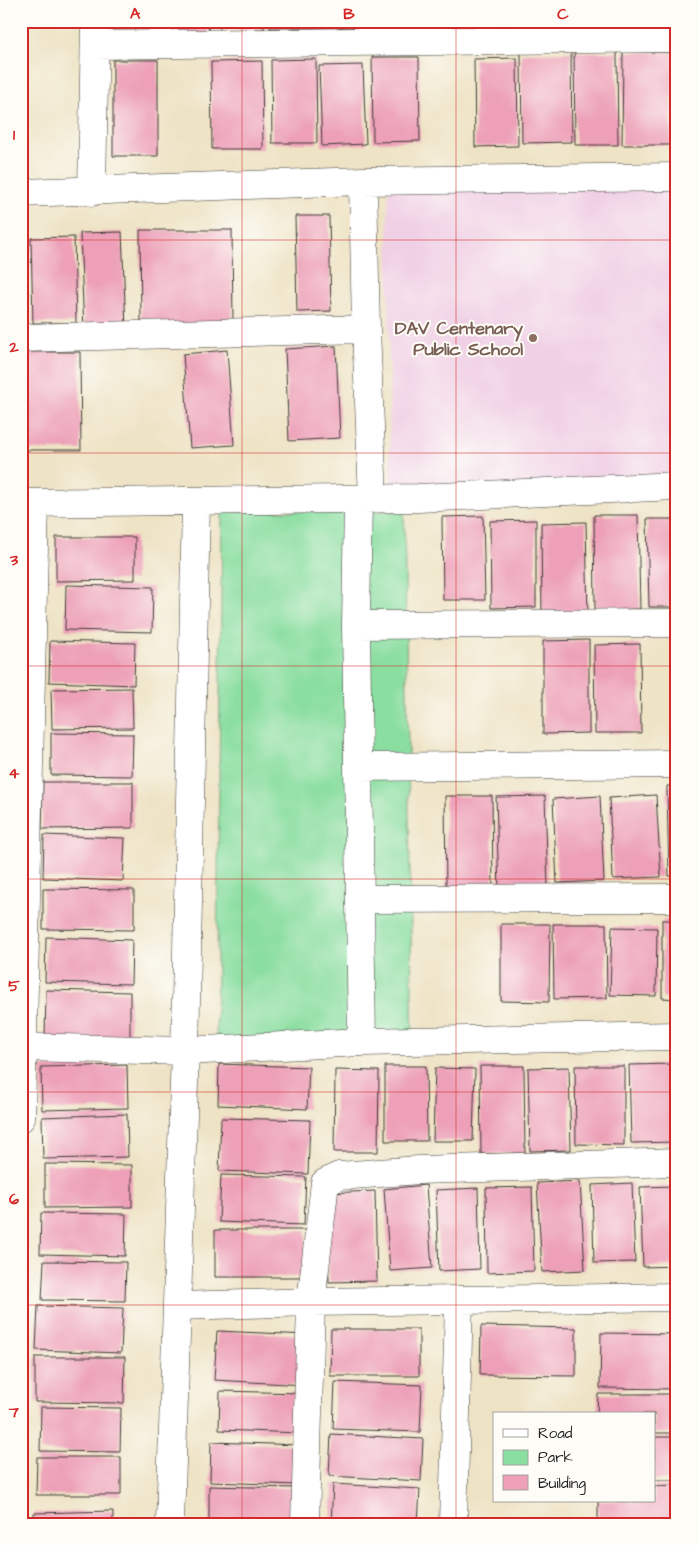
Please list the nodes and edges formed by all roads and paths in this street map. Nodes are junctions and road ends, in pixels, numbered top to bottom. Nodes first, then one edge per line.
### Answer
1 (96, 33) edge
2 (677, 38) edge
3 (677, 177) edge
4 (363, 181) junction
5 (92, 192) junction
6 (21, 193) edge
7 (366, 330) junction
8 (21, 338) edge
9 (677, 486) edge
10 (366, 499) junction
11 (196, 502) junction
12 (28, 503) edge
13 (677, 623) edge
14 (356, 625) junction
15 (677, 764) edge
16 (358, 767) junction
17 (361, 898) junction
18 (677, 898) edge
19 (677, 1036) edge
20 (362, 1042) junction
21 (22, 1047) edge
22 (185, 1051) junction
23 (21, 1118) edge
24 (677, 1162) edge
25 (677, 1297) edge
26 (459, 1301) junction
27 (311, 1302) junction
28 (178, 1306) junction
29 (170, 1524) edge
30 (306, 1524) edge
31 (453, 1524) edge

1 - 2 street
1 - 5 street
3 - 4 street
4 - 5 street
4 - 7 street
5 - 6 street
7 - 8 street
7 - 10 street
9 - 10 street
10 - 11 street
10 - 14 street
11 - 12 street
11 - 22 street
12 - 21 street
13 - 14 street
14 - 16 street
15 - 16 street
16 - 17 street
17 - 18 street
17 - 20 street
19 - 20 street
20 - 22 street
21 - 22 street
21 - 23 street
22 - 28 street
24 - 27 street
25 - 26 street
26 - 27 street
26 - 31 street
27 - 28 street
27 - 30 street
28 - 29 street

